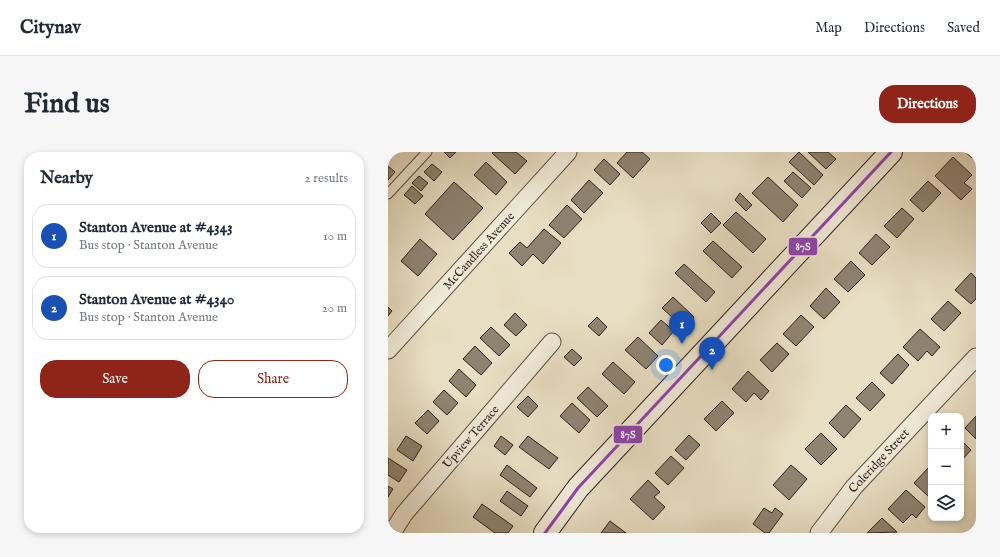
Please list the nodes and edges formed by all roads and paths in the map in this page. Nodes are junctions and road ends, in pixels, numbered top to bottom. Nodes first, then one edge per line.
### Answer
1 (427, 152) edge
2 (568, 152) edge
3 (891, 152) edge
4 (388, 194) edge
5 (552, 342) dead end
6 (388, 350) edge
7 (976, 356) edge
8 (392, 533) edge
9 (545, 533) edge
10 (819, 533) edge

1 - 4 lane
2 - 6 street, McCandless Avenue
3 - 9 street
5 - 8 street, Upview Terrace
7 - 10 street, Coleridge Street

